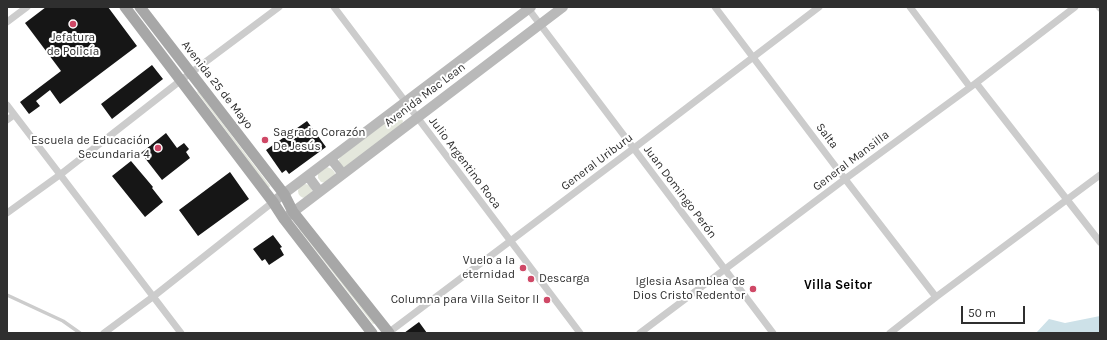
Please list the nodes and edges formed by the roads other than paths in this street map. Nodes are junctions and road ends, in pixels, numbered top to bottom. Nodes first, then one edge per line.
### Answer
1 (27, 7) edge
2 (125, 7) edge
3 (140, 7) edge
4 (279, 7) edge
5 (334, 7) edge
6 (563, 7) edge
7 (715, 7) edge
8 (819, 7) edge
9 (910, 7) edge
10 (1075, 7) edge
11 (529, 8) edge
12 (7, 22) edge
13 (540, 24) junction
14 (754, 57) junction
15 (190, 74) junction
16 (180, 81) junction
17 (973, 85) junction
18 (406, 102) junction
19 (7, 105) edge
20 (14, 115) junction
21 (417, 117) junction
22 (7, 120) edge
23 (634, 148) junction
24 (330, 159) junction
25 (61, 174) junction
26 (343, 174) junction
27 (1100, 175) edge
28 (308, 176) junction
29 (845, 179) junction
30 (320, 192) junction
31 (284, 194) junction
32 (1067, 200) junction
33 (273, 202) junction
34 (293, 212) junction
35 (7, 213) edge
36 (284, 219) junction
37 (510, 241) junction
38 (1100, 242) edge
39 (725, 269) junction
40 (7, 295) edge
41 (154, 296) junction
42 (936, 297) junction
43 (80, 333) edge
44 (104, 333) edge
45 (181, 333) edge
46 (372, 333) edge
47 (388, 333) edge
48 (580, 333) edge
49 (640, 333) edge
50 (773, 333) edge
51 (890, 333) edge

1 - 12 street
2 - 16 main road
3 - 15 main road, Avenida 25 de Mayo
4 - 15 street
5 - 18 street, Julio Argentino Roca
6 - 13 main road, Avenida Mac Lean
7 - 14 street, Salta
8 - 14 street, General Uriburu
9 - 17 street
10 - 17 street, General Mansilla
11 - 13 street, Juan Domingo Perón
11 - 18 main road, Avenida Mac Lean
13 - 21 main road, Avenida Mac Lean
13 - 23 street, Juan Domingo Perón
14 - 23 street, General Uriburu
14 - 29 street, Salta
15 - 16 street
15 - 31 main road, Avenida 25 de Mayo
16 - 25 street
16 - 33 main road
17 - 29 street, General Mansilla
17 - 32 street
18 - 21 street, Julio Argentino Roca
18 - 24 main road, Avenida Mac Lean
19 - 20 street
20 - 22 street
20 - 25 street
21 - 26 main road, Avenida Mac Lean
21 - 37 street, Julio Argentino Roca
23 - 37 street, General Uriburu
23 - 39 street, Juan Domingo Perón
24 - 26 main road
24 - 28 main road, Avenida Mac Lean
25 - 35 street
25 - 41 street
26 - 30 main road, Avenida Mac Lean
27 - 32 street
28 - 30 main road
28 - 31 main road, Avenida Mac Lean
29 - 39 street, General Mansilla
29 - 42 street, Salta
30 - 34 main road, Avenida Mac Lean
31 - 33 main road, Avenida Mac Lean
31 - 34 main road, Avenida 25 de Mayo
32 - 38 street
32 - 42 street
33 - 36 main road
33 - 41 street
34 - 36 main road, Avenida Mac Lean
34 - 47 main road, Avenida 25 de Mayo
36 - 46 main road
37 - 47 street, General Uriburu
37 - 48 street, Julio Argentino Roca
39 - 49 street, General Mansilla
39 - 50 street, Juan Domingo Perón
40 - 43 lane
41 - 44 street
41 - 45 street
42 - 51 street

